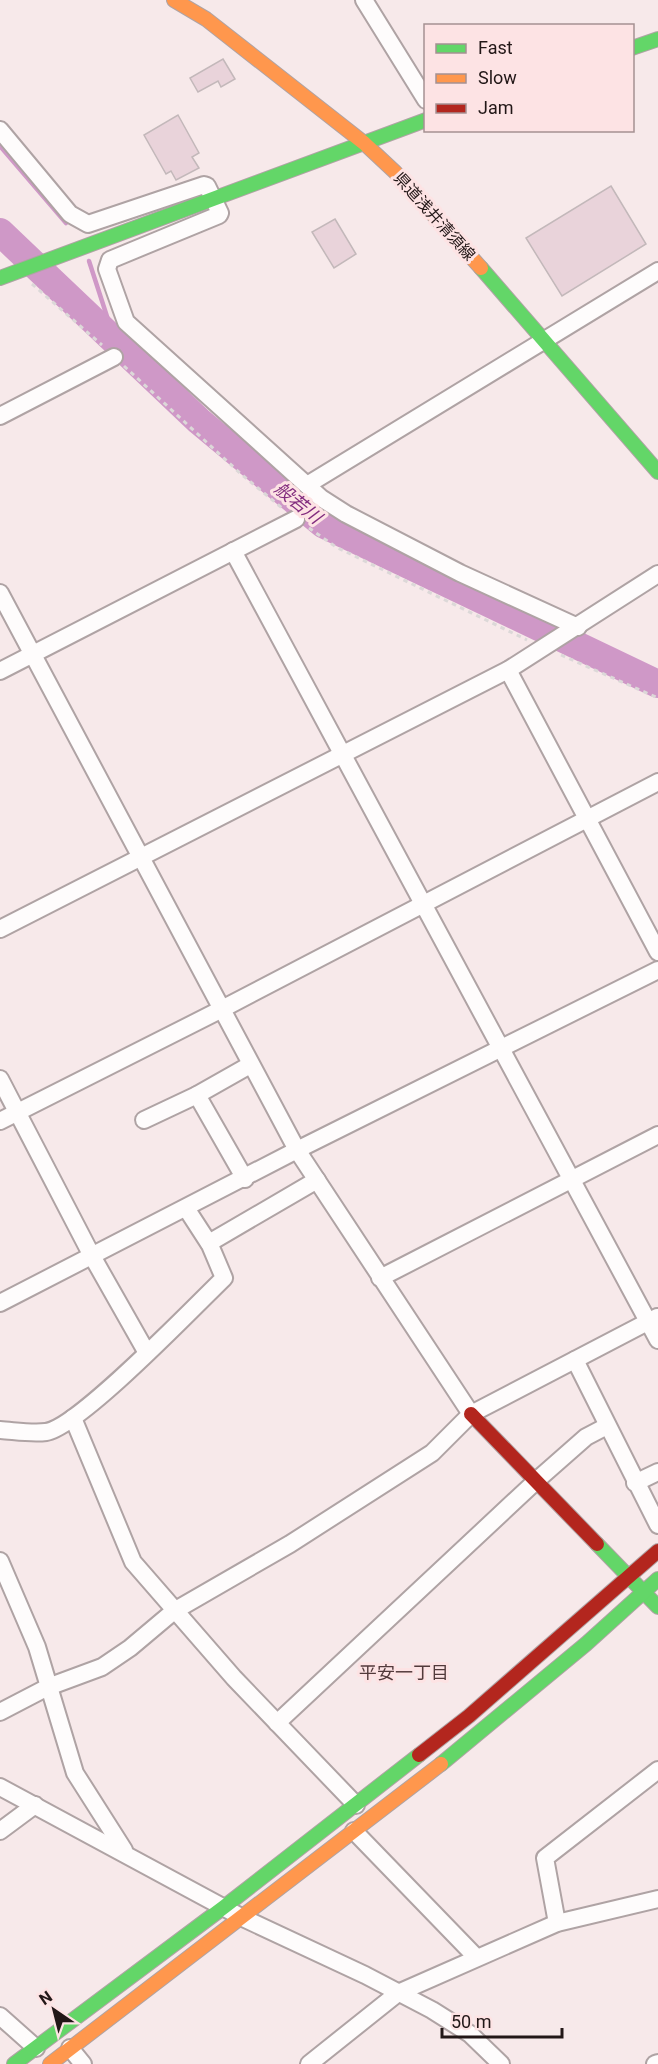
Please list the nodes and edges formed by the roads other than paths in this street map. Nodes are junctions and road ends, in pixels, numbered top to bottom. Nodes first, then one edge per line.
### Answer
1 (174, 0) edge
2 (364, 0) edge
3 (658, 39) edge
4 (634, 48) edge
5 (424, 97) edge
6 (424, 121) edge
7 (0, 130) edge
8 (364, 143) junction
9 (214, 199) junction
10 (658, 271) edge
11 (0, 278) edge
12 (544, 339) junction
13 (114, 357) dead end
14 (0, 416) edge
15 (658, 472) edge
16 (307, 485) junction
17 (296, 519) dead end
18 (233, 551) junction
19 (658, 574) edge
20 (0, 593) edge
21 (578, 627) junction
22 (33, 653) junction
23 (508, 670) junction
24 (0, 671) edge
25 (343, 754) junction
26 (658, 782) edge
27 (588, 819) junction
28 (140, 859) junction
29 (423, 905) junction
30 (0, 929) edge
31 (658, 952) edge
32 (658, 970) edge
33 (222, 1009) junction
34 (501, 1049) junction
35 (250, 1065) junction
36 (0, 1079) edge
37 (197, 1095) junction
38 (18, 1112) junction
39 (144, 1120) dead end
40 (0, 1121) edge
41 (658, 1135) edge
42 (297, 1150) junction
43 (244, 1179) junction
44 (316, 1180) junction
45 (572, 1181) junction
46 (186, 1208) junction
47 (209, 1243) junction
48 (92, 1256) junction
49 (380, 1278) junction
50 (0, 1303) edge
51 (653, 1319) edge
52 (658, 1340) edge
53 (147, 1353) junction
54 (575, 1360) junction
55 (471, 1414) junction
56 (73, 1418) junction
57 (607, 1426) junction
58 (0, 1430) edge
59 (658, 1472) edge
60 (536, 1481) junction
61 (635, 1483) junction
62 (658, 1526) edge
63 (658, 1551) edge
64 (0, 1561) edge
65 (630, 1577) junction
66 (658, 1579) edge
67 (644, 1592) junction
68 (658, 1607) edge
69 (174, 1611) junction
70 (48, 1687) junction
71 (0, 1712) edge
72 (277, 1723) junction
73 (658, 1770) edge
74 (0, 1787) edge
75 (35, 1805) junction
76 (356, 1805) junction
77 (0, 1831) edge
78 (354, 1831) junction
79 (125, 1852) junction
80 (658, 1899) edge
81 (224, 1907) junction
82 (243, 1918) junction
83 (557, 1923) junction
84 (476, 1958) junction
85 (398, 1993) junction
86 (0, 2016) edge
87 (36, 2048) junction
88 (70, 2048) junction
89 (14, 2064) edge
90 (50, 2064) edge
91 (83, 2064) edge
92 (309, 2064) edge
93 (501, 2064) edge

1 - 8 street, 県道浅井清須線
2 - 5 street
3 - 4 street
6 - 8 street
7 - 9 street
8 - 9 street
8 - 12 street, 県道浅井清須線
9 - 11 street
9 - 16 street
10 - 12 street
12 - 15 street, 県道浅井清須線
12 - 16 street
13 - 14 street
16 - 21 street
17 - 18 street
18 - 22 street
18 - 25 street
19 - 21 street
20 - 22 street
21 - 23 street
22 - 24 street
22 - 28 street
23 - 25 street
23 - 27 street
25 - 28 street
25 - 29 street
26 - 27 street
27 - 29 street
27 - 31 street
28 - 30 street
28 - 33 street
29 - 33 street
29 - 34 street
32 - 34 street
33 - 35 street
33 - 38 street
34 - 42 street
34 - 45 street
35 - 37 street
35 - 42 street
36 - 38 street
37 - 39 street
37 - 43 street
38 - 40 street
38 - 48 street
41 - 45 street
42 - 43 street
42 - 44 street
43 - 46 street
44 - 47 street
44 - 49 street
45 - 49 street
45 - 51 street
46 - 47 street
46 - 48 street
47 - 53 street
48 - 50 street
48 - 53 street
49 - 55 street
51 - 52 street
51 - 54 street
53 - 56 street
54 - 55 street
54 - 57 street
55 - 60 street
55 - 69 street
56 - 58 street
56 - 69 street
57 - 60 street
57 - 61 street
59 - 61 street
60 - 65 street
60 - 72 street
61 - 62 street
63 - 65 street
64 - 70 street
65 - 67 street
65 - 76 street
66 - 67 street
67 - 68 street
67 - 78 street
69 - 70 street
69 - 72 street
70 - 71 street
70 - 79 street
72 - 76 street
73 - 83 street
74 - 75 street
75 - 77 street
75 - 79 street
76 - 81 street
78 - 82 street
78 - 84 street
79 - 81 street
80 - 83 street
81 - 82 street
81 - 87 street
82 - 85 street
82 - 88 street
83 - 84 street
84 - 85 street
85 - 92 street
85 - 93 street
86 - 87 street
87 - 89 street
88 - 90 street
88 - 91 street

